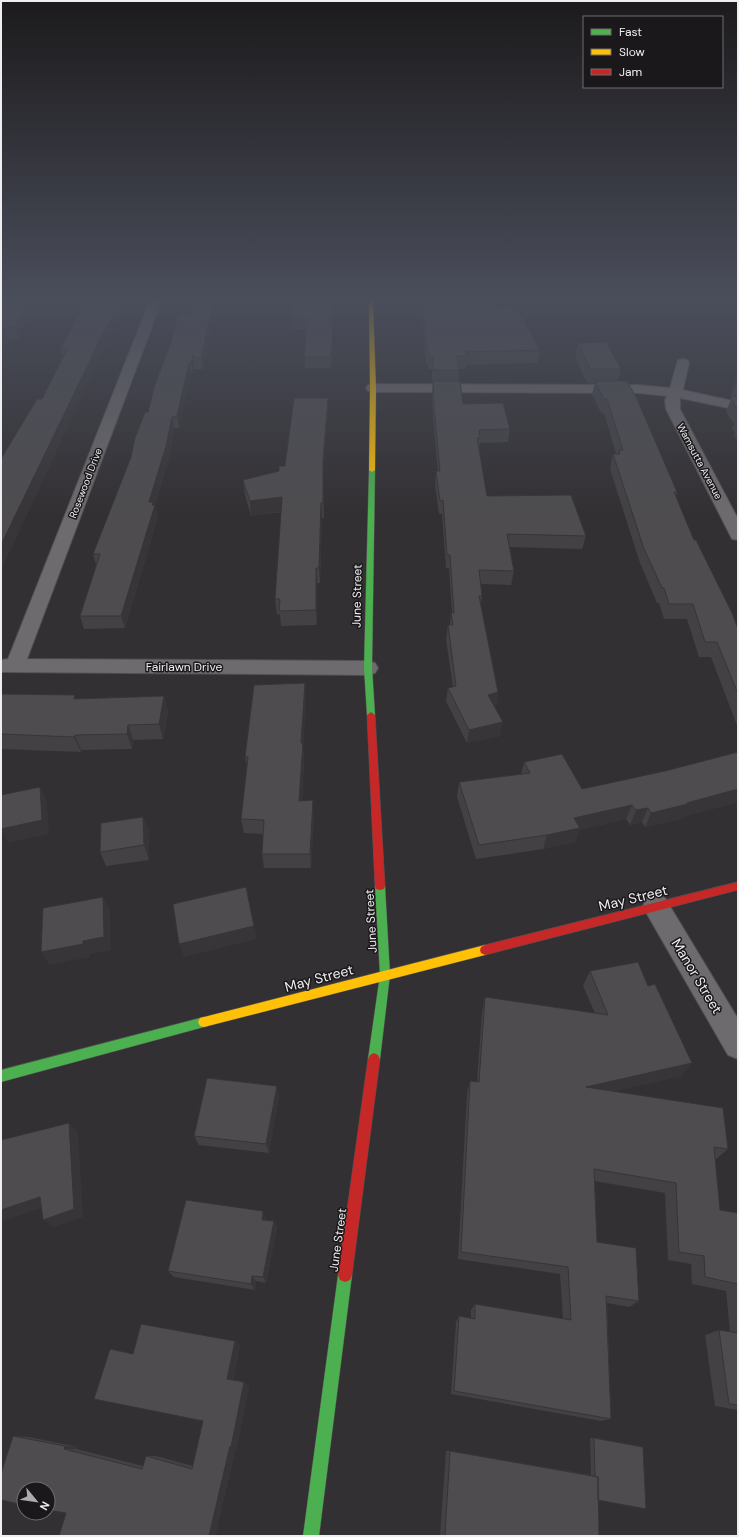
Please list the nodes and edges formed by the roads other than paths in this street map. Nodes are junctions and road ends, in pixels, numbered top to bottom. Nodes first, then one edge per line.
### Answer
1 (127, 372) edge
2 (373, 372) edge
3 (681, 372) edge
4 (373, 388) junction
5 (676, 393) junction
6 (738, 406) edge
7 (738, 535) edge
8 (8, 666) edge
9 (368, 668) junction
10 (738, 886) edge
11 (656, 906) junction
12 (385, 975) junction
13 (738, 1045) edge
14 (1, 1076) edge
15 (311, 1536) edge

1 - 8 street, Rosewood Drive
2 - 4 street, June Street
3 - 5 street, Wamsutta Avenue
4 - 5 street
4 - 9 street, June Street
5 - 6 street
5 - 7 street, Wamsutta Avenue
8 - 9 street, Fairlawn Drive
9 - 12 street, June Street
10 - 11 street, May Street
11 - 12 street, May Street
11 - 13 street, Manor Street
12 - 14 street, May Street
12 - 15 street, June Street

